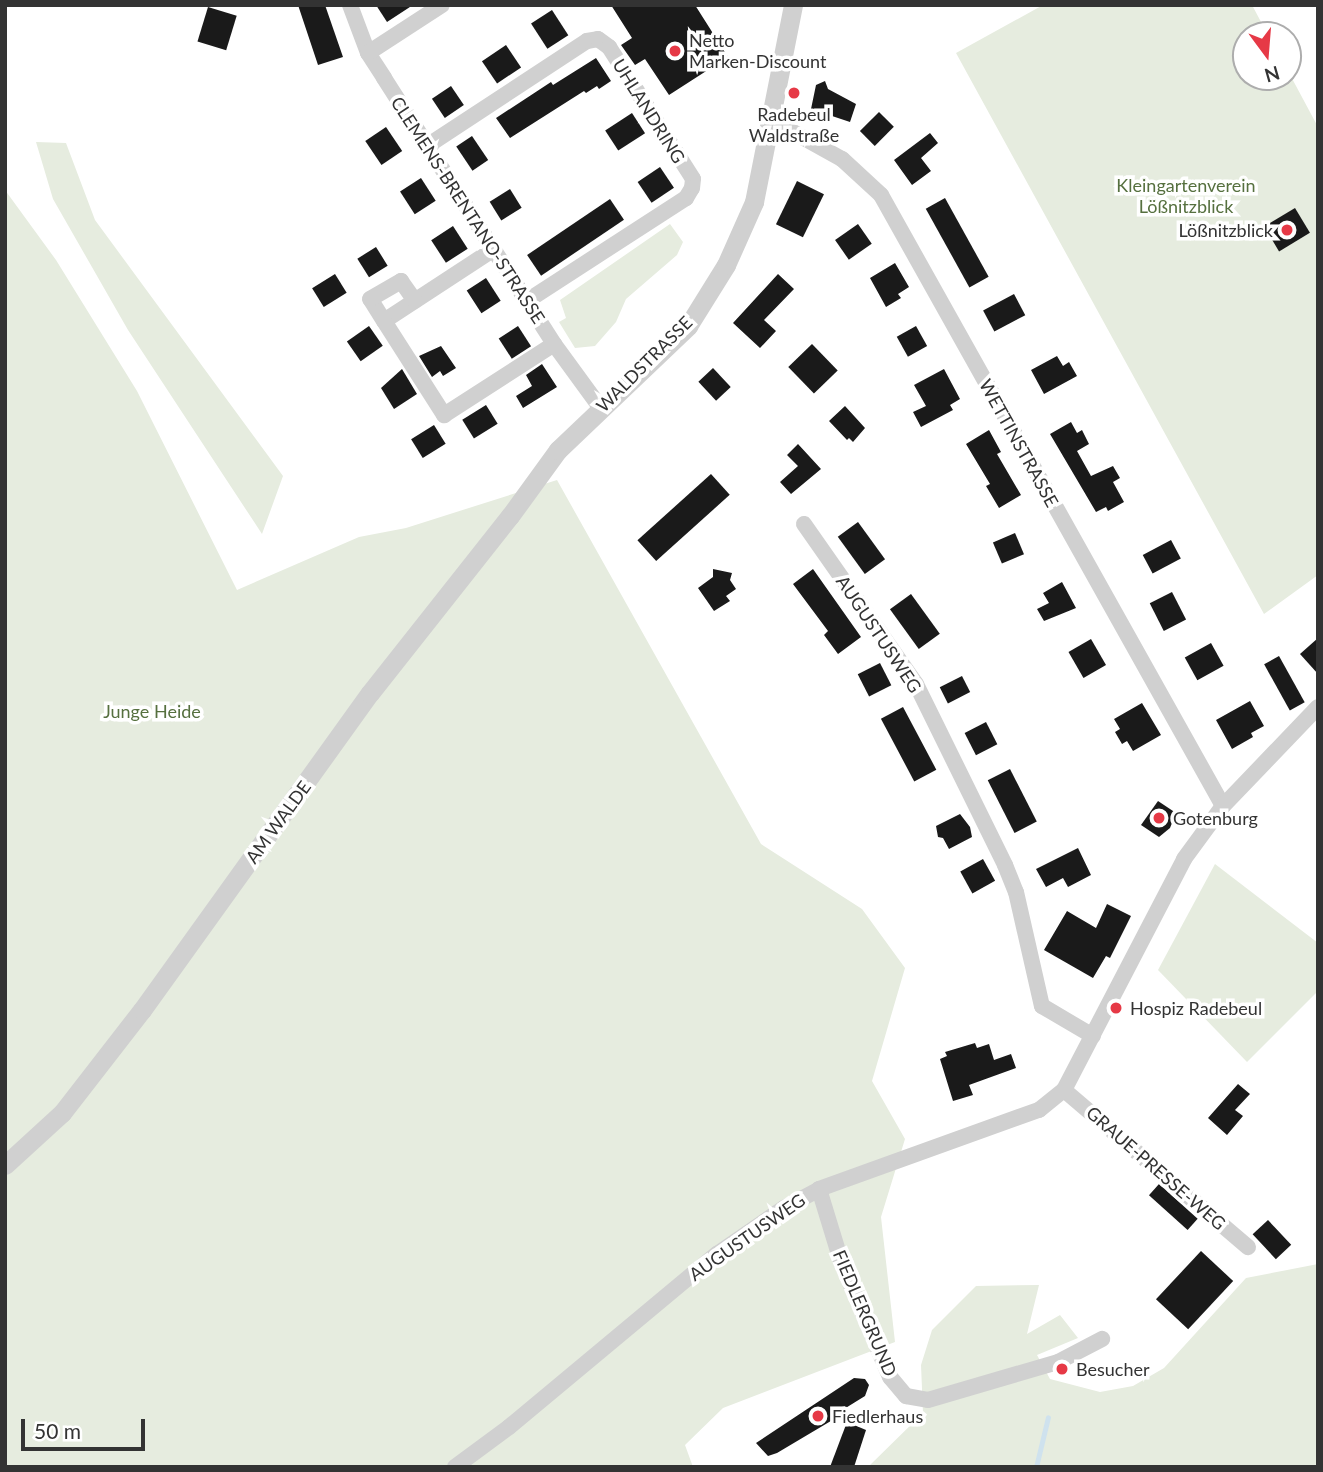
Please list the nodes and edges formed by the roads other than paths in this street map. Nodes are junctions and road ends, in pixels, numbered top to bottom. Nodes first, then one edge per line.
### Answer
1 (350, 5) edge
2 (442, 5) edge
3 (793, 5) edge
4 (368, 53) junction
5 (770, 128) junction
6 (427, 146) junction
7 (494, 248) junction
8 (415, 301) junction
9 (527, 301) junction
10 (384, 321) junction
11 (554, 344) junction
12 (600, 407) junction
13 (542, 471) joint
14 (804, 524) dead end
15 (1318, 707) edge
16 (1223, 806) junction
17 (1093, 1035) junction
18 (1064, 1090) junction
19 (5, 1165) edge
20 (819, 1189) junction
21 (1248, 1247) dead end
22 (1102, 1339) dead end
23 (455, 1467) edge

1 - 4 street, CLEMENS-BRENTANO-STRASSE
2 - 4 street
3 - 5 street, WALDSTRASSE
4 - 6 street, CLEMENS-BRENTANO-STRASSE
5 - 12 street, WALDSTRASSE
5 - 16 street, WETTINSTRASSE
6 - 7 street, CLEMENS-BRENTANO-STRASSE
6 - 9 street, UHLANDRING
7 - 8 street
7 - 9 street, CLEMENS-BRENTANO-STRASSE
8 - 10 street
8 - 10 street
9 - 11 street, CLEMENS-BRENTANO-STRASSE
10 - 11 street
11 - 12 street, CLEMENS-BRENTANO-STRASSE
12 - 13 street, WALDSTRASSE
13 - 19 street, AM WALDE
14 - 17 street, AUGUSTUSWEG
15 - 16 street, AUGUSTUSWEG
16 - 17 street, AUGUSTUSWEG
17 - 18 street, AUGUSTUSWEG
18 - 20 street, AUGUSTUSWEG
18 - 21 street, GRAUE-PRESSE-WEG
20 - 22 street, FIEDLERGRUND
20 - 23 street, AUGUSTUSWEG

